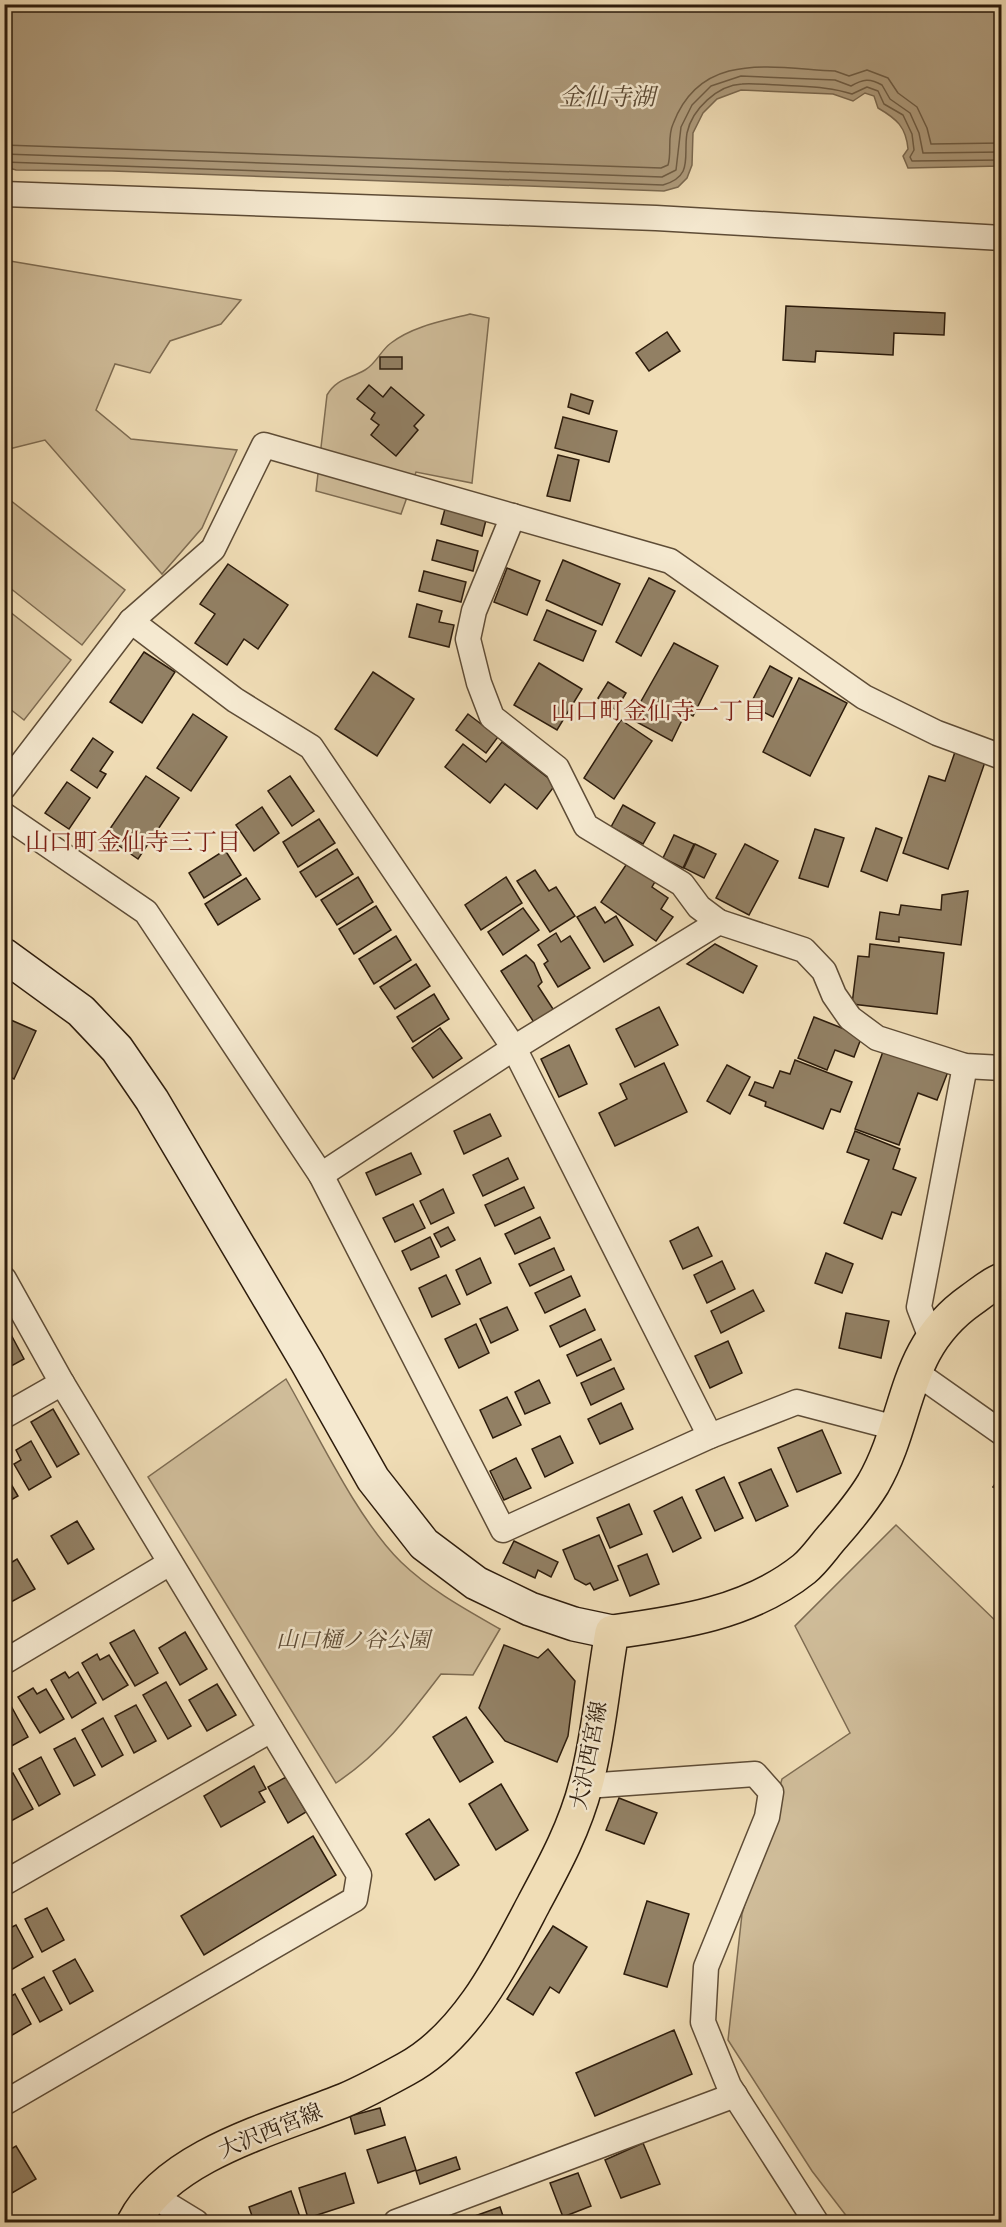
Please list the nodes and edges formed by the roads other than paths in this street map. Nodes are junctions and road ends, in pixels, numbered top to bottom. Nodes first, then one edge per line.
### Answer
1 (4, 194) edge
2 (1002, 238) edge
3 (513, 516) junction
4 (131, 621) junction
5 (1002, 757) edge
6 (4, 787) edge
7 (4, 815) edge
8 (719, 922) junction
9 (4, 955) edge
10 (514, 1048) junction
11 (965, 1066) junction
12 (1002, 1068) edge
13 (321, 1175) junction
14 (4, 1279) edge
15 (1002, 1280) edge
16 (931, 1338) junction
17 (914, 1371) junction
18 (62, 1383) junction
19 (4, 1416) edge
20 (896, 1428) junction
21 (1002, 1433) edge
22 (710, 1436) junction
23 (170, 1563) junction
24 (612, 1632) junction
25 (4, 1662) edge
26 (272, 1730) junction
27 (586, 1786) junction
28 (4, 1883) edge
29 (735, 2095) junction
30 (4, 2103) edge
31 (155, 2197) junction
32 (814, 2222) edge
33 (134, 2223) edge
34 (196, 2223) edge
35 (396, 2223) edge

1 - 2 street
3 - 4 street
3 - 5 street
3 - 8 street
4 - 6 street
4 - 10 street
7 - 13 street
8 - 10 street
8 - 11 street
9 - 24 street
10 - 13 street
10 - 22 street
11 - 12 street
11 - 16 street
13 - 22 street
14 - 18 street
15 - 16 main road
16 - 17 main road
17 - 20 main road
17 - 21 street
18 - 19 street
18 - 23 street
20 - 22 street
20 - 24 main road
23 - 25 street
23 - 26 street
24 - 27 main road, 大沢西宮線
26 - 28 street
26 - 30 street
27 - 29 street
27 - 31 main road, 大沢西宮線
29 - 32 street
29 - 35 street
31 - 33 main road, 大沢西宮線
31 - 34 street

